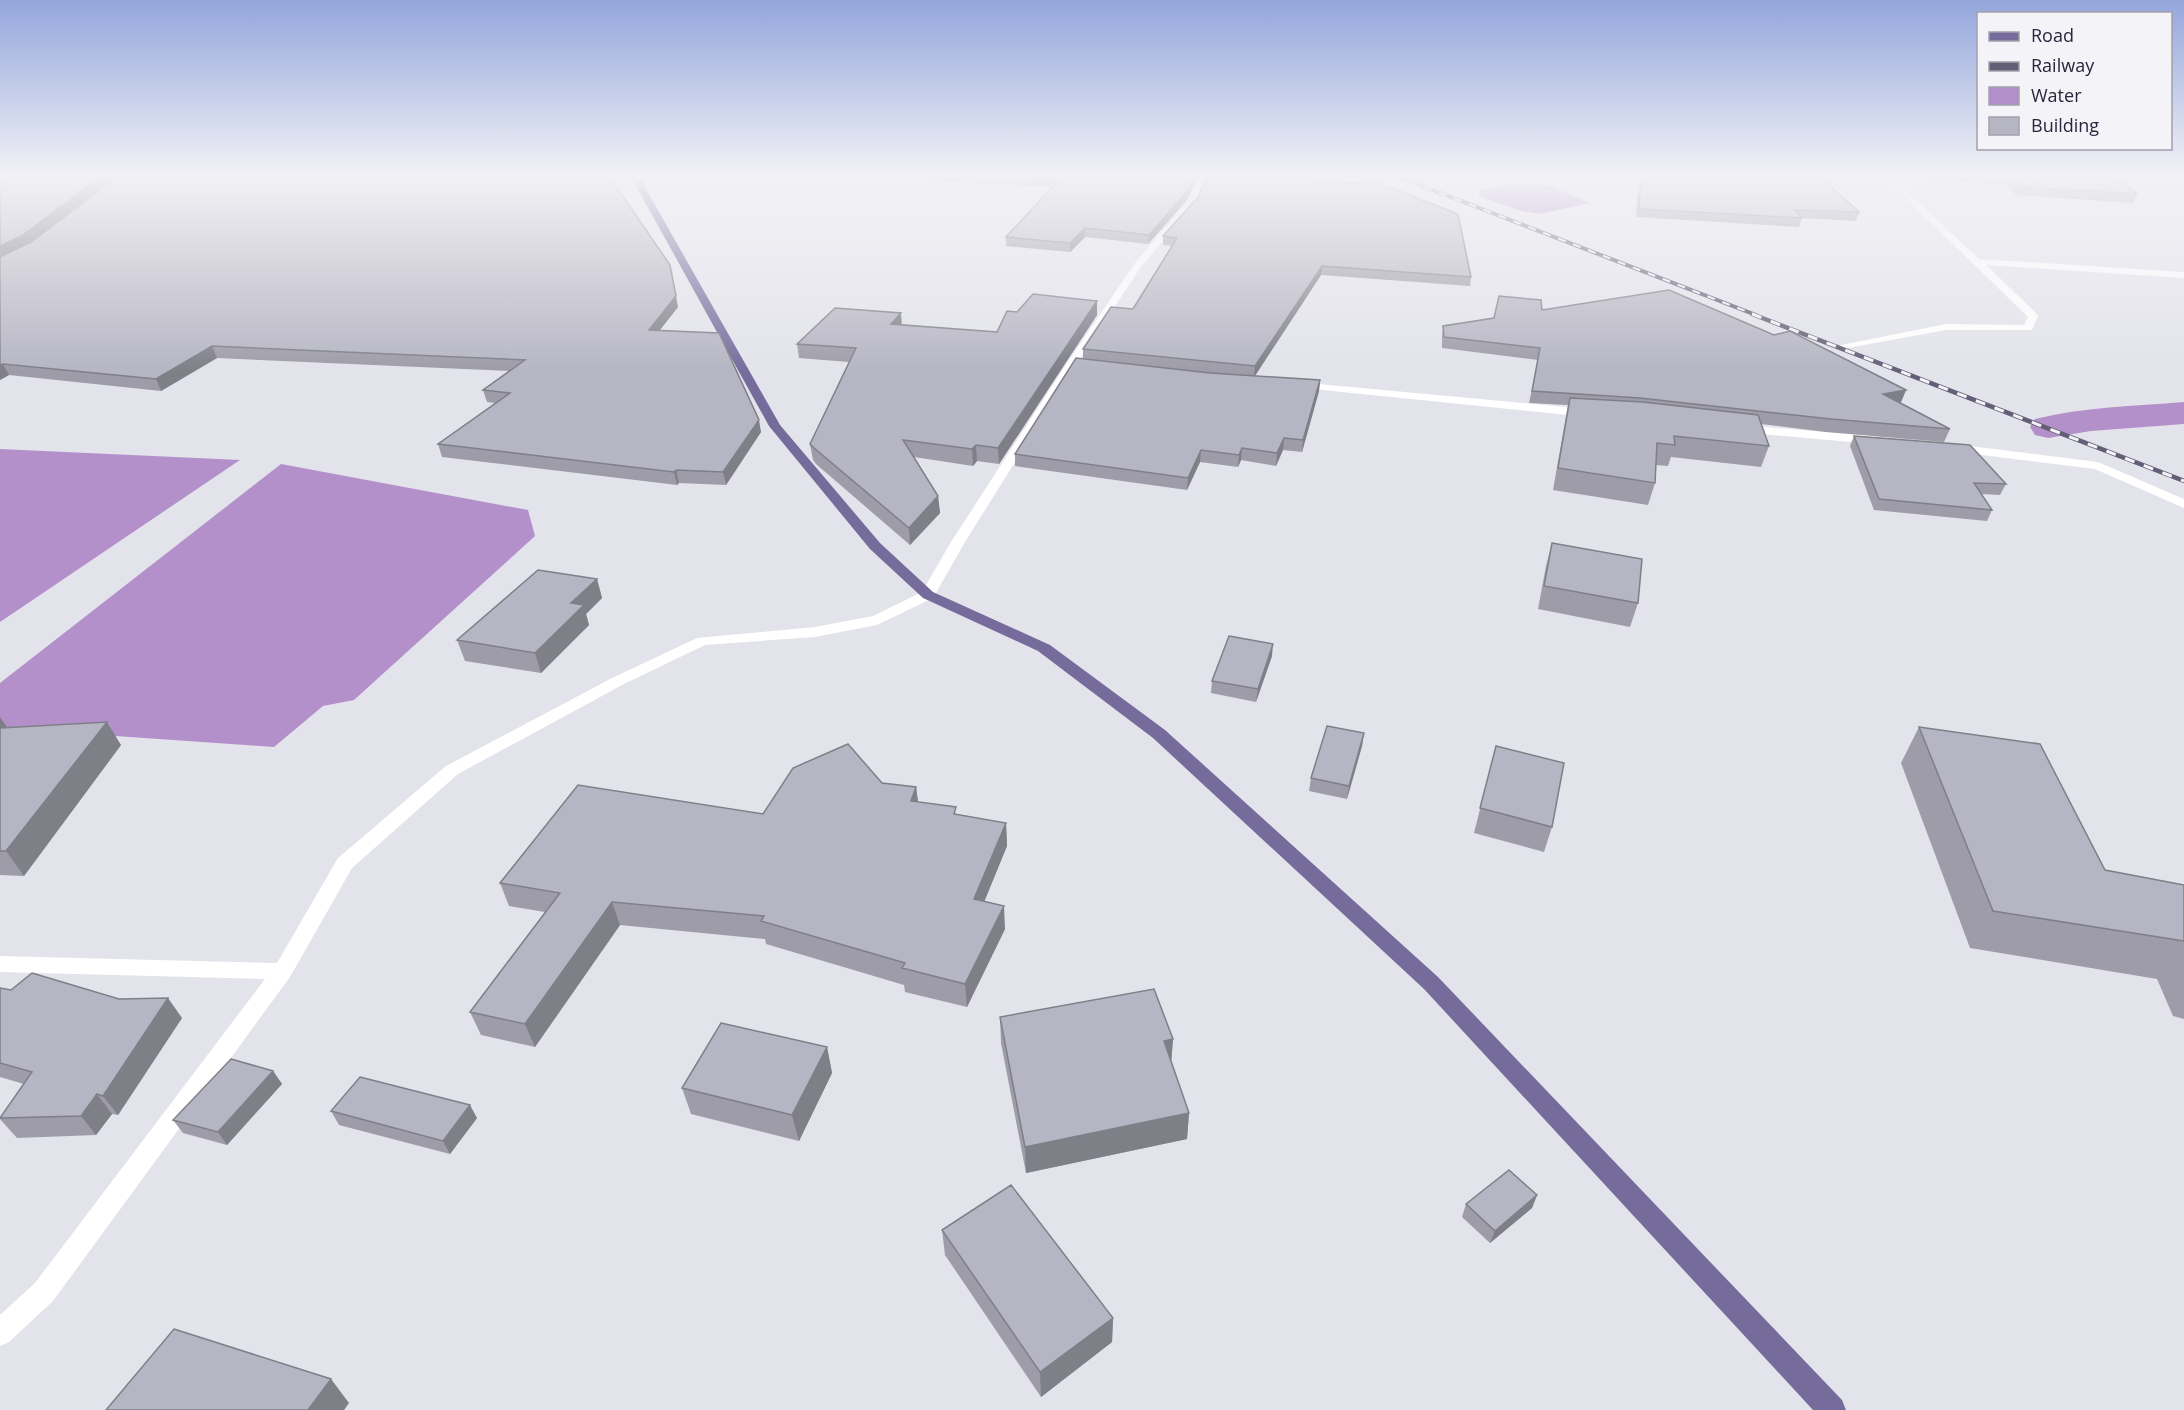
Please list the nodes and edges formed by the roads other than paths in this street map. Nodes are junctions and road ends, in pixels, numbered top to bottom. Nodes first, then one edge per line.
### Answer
1 (671, 241) edge
2 (1159, 241) edge
3 (1955, 241) edge
4 (1977, 262) junction
5 (2184, 275) edge
6 (1841, 348) dead end
7 (1289, 384) edge
8 (1604, 414) edge
9 (1727, 427) edge
10 (1886, 441) edge
11 (1945, 448) edge
12 (2184, 504) edge
13 (928, 595) junction
14 (0, 964) edge
15 (283, 971) junction
16 (0, 1333) edge
17 (1832, 1410) edge

1 - 13 main road
2 - 13 street
3 - 4 street
4 - 5 street
4 - 6 street
7 - 8 street
9 - 10 street
11 - 12 street
13 - 15 street
13 - 17 main road
14 - 15 street
15 - 16 street

